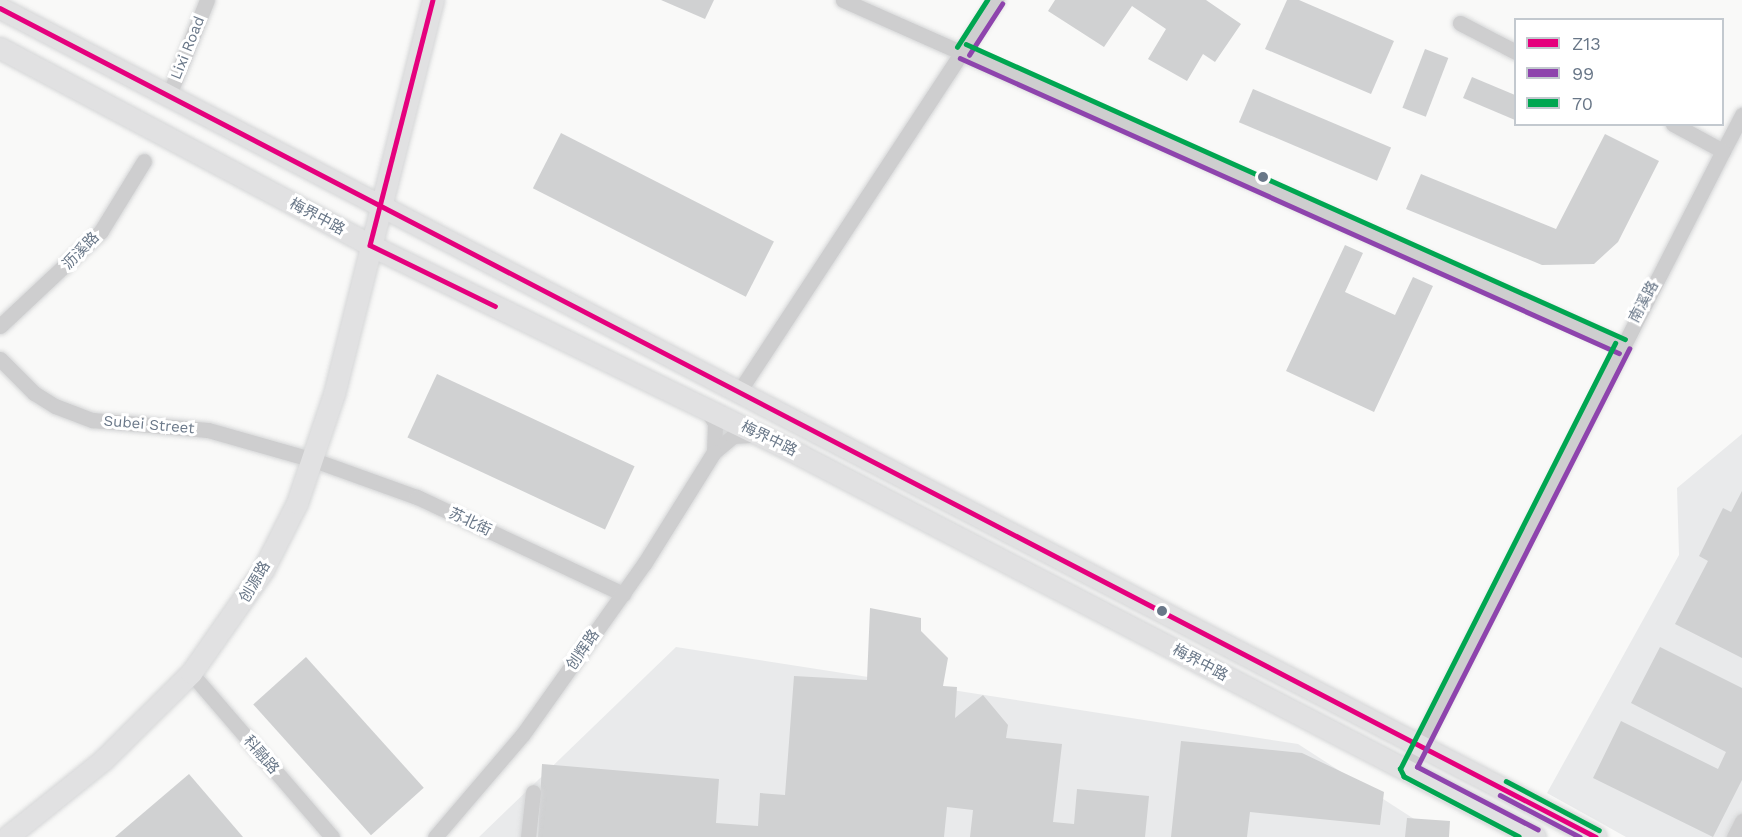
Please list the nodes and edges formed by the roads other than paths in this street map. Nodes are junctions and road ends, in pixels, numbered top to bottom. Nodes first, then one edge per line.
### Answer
1 (207, 0) edge
2 (433, 0) edge
3 (843, 0) edge
4 (996, 0) edge
5 (0, 8) edge
6 (1460, 23) dead end
7 (0, 48) edge
8 (963, 51) junction
9 (1514, 51) edge
10 (169, 95) junction
11 (1742, 115) edge
12 (1677, 126) edge
13 (1723, 151) junction
14 (144, 161) dead end
15 (380, 203) junction
16 (370, 245) junction
17 (0, 326) edge
18 (1622, 345) junction
19 (0, 359) edge
20 (740, 390) junction
21 (706, 409) junction
22 (761, 435) junction
23 (714, 452) junction
24 (314, 460) junction
25 (623, 594) junction
26 (191, 673) junction
27 (1421, 744) junction
28 (1407, 770) junction
29 (533, 792) dead end
30 (1742, 821) edge
31 (7, 837) edge
32 (332, 837) edge
33 (435, 837) edge
34 (528, 837) edge
35 (1535, 837) edge
36 (1596, 837) edge
37 (1734, 837) edge

1 - 10 street, Lixi Road
2 - 15 main road
3 - 8 street
4 - 8 street
5 - 10 main road, 梅界中路
6 - 9 street
7 - 16 main road, 梅界中路
8 - 18 street
8 - 20 street
10 - 15 main road, 梅界中路
11 - 13 street, 南溪路
12 - 13 street
13 - 18 street, 南溪路
14 - 17 street, 沥溪路
15 - 16 main road, 创源路
15 - 20 main road, 梅界中路
16 - 21 main road, 梅界中路
16 - 24 main road, 创源路
18 - 27 street, 南溪路
19 - 24 street, Subei Street
20 - 27 main road, 梅界中路
21 - 22 main road, 梅界中路
21 - 23 street
22 - 23 street
22 - 28 main road, 梅界中路
23 - 25 street, 创辉路
24 - 25 street, 苏北街
24 - 26 main road, 创源路
25 - 33 street, 创辉路
26 - 31 main road, 创源路
26 - 32 street, 科融路
27 - 28 street, 南溪路
27 - 36 main road, 梅界中路
28 - 35 main road, 梅界中路
29 - 34 street
30 - 37 street

